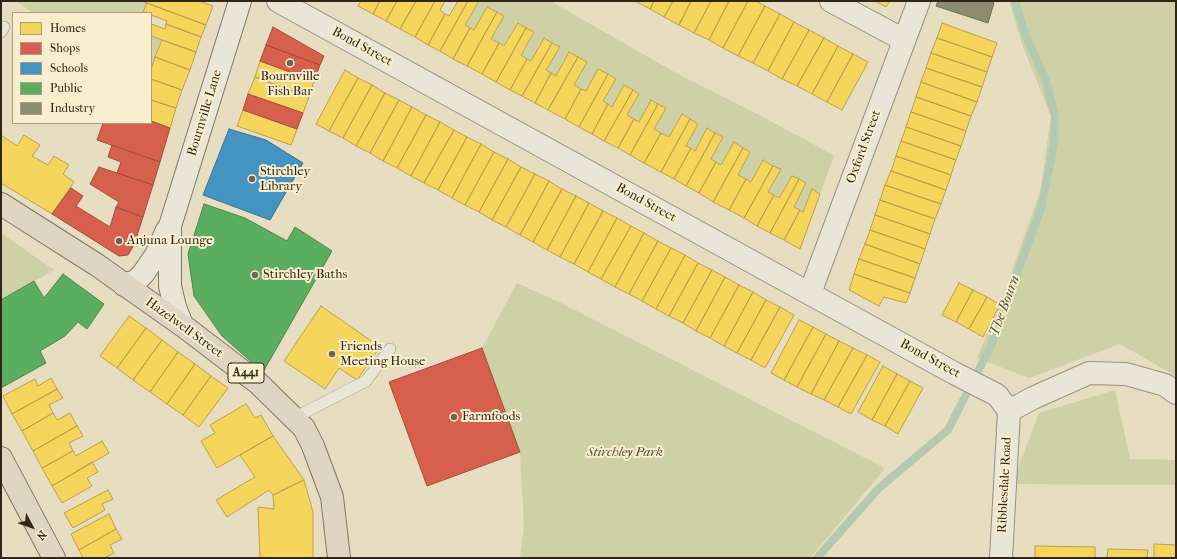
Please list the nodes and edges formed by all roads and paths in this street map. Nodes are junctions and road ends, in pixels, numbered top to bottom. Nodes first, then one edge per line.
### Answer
1 (240, 1) edge
2 (278, 1) edge
3 (831, 1) edge
4 (918, 1) edge
5 (904, 40) junction
6 (1, 204) edge
7 (170, 226) junction
8 (124, 284) junction
9 (810, 293) junction
10 (182, 325) junction
11 (390, 349) dead end
12 (1176, 392) edge
13 (1003, 403) junction
14 (294, 418) junction
15 (1, 458) edge
16 (54, 558) edge
17 (339, 558) edge
18 (1001, 558) edge

1 - 7 street, Bournville Lane
2 - 9 street, Bond Street
3 - 5 street
4 - 5 street, Oxford Street
5 - 9 street, Oxford Street
6 - 8 main road, Hazelwell Street / A441
7 - 8 street, Bournville Lane
7 - 10 street, Bournville Lane
8 - 10 main road, Hazelwell Street / A441
9 - 13 street, Bond Street
10 - 14 main road, Hazelwell Street / A441
11 - 14 lane
12 - 13 street
13 - 18 street, Ribblesdale Road
14 - 17 main road, Hazelwell Street / A441
15 - 16 main road

